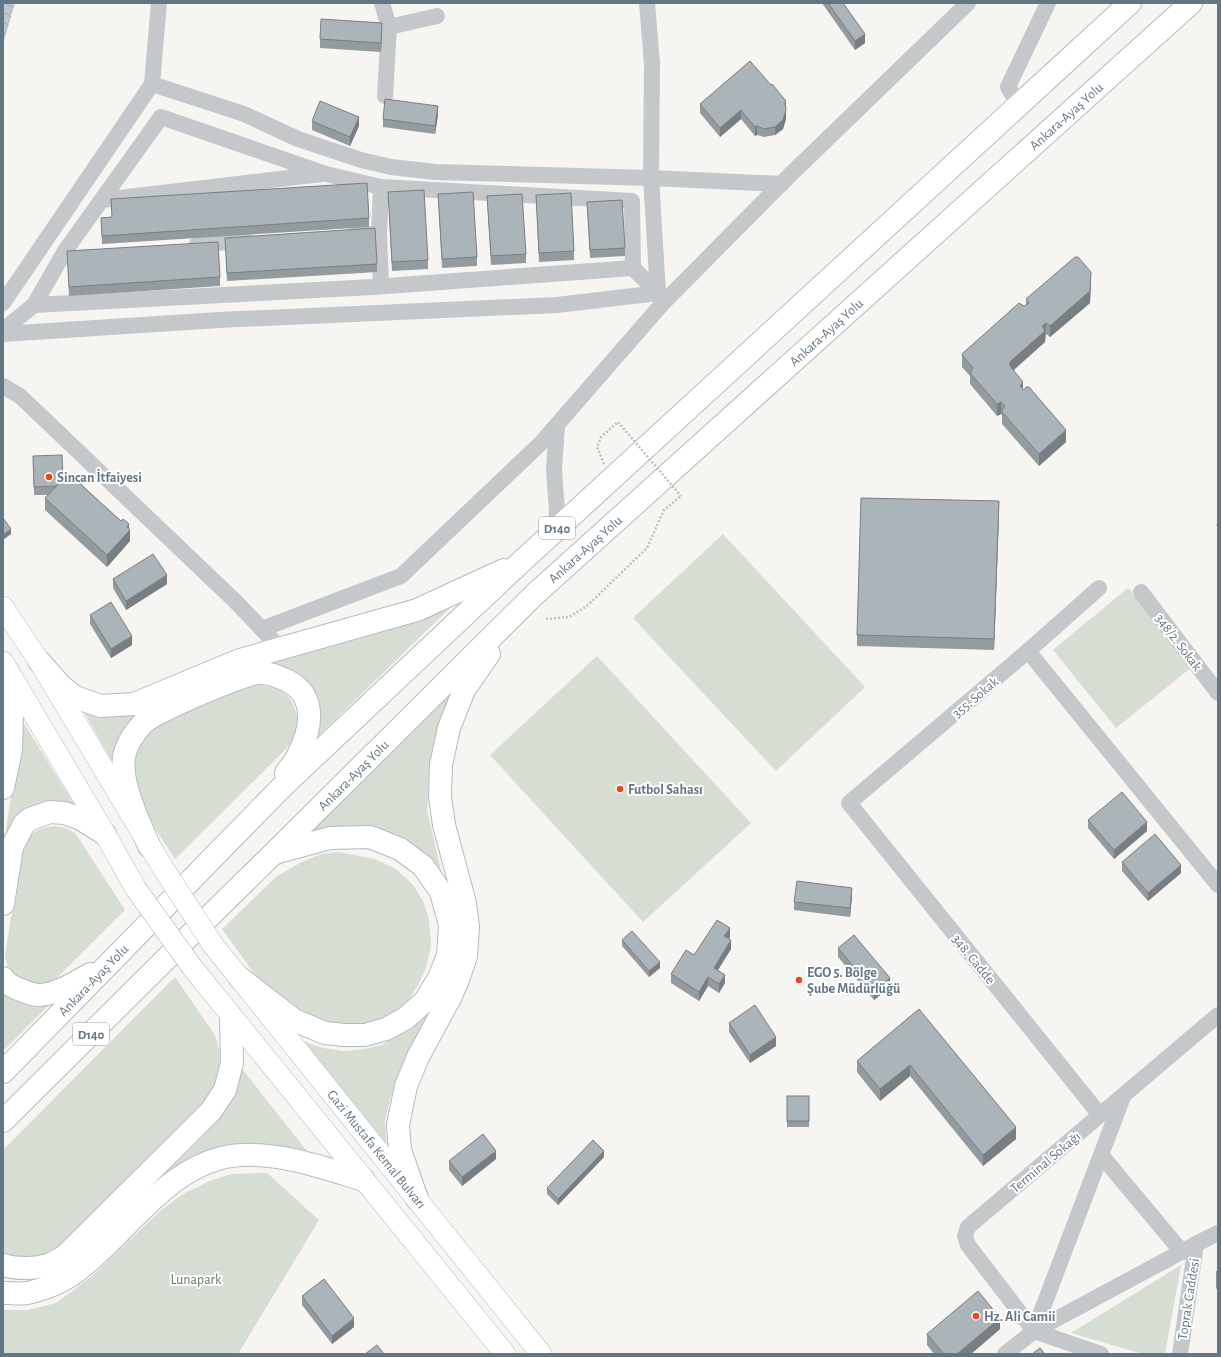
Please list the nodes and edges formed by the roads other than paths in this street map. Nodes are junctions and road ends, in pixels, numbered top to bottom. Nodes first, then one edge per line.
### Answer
1 (159, 3) edge
2 (382, 3) edge
3 (647, 3) edge
4 (968, 3) edge
5 (1048, 3) edge
6 (1191, 3) edge
7 (1125, 5) edge
8 (437, 16) dead end
9 (389, 27) junction
10 (152, 84) junction
11 (385, 96) dead end
12 (1019, 105) junction
13 (326, 174) junction
14 (651, 178) junction
15 (782, 184) junction
16 (381, 188) junction
17 (102, 200) junction
18 (379, 234) junction
19 (340, 236) edge
20 (261, 240) edge
21 (183, 245) edge
22 (633, 268) junction
23 (381, 286) junction
24 (660, 298) junction
25 (3, 303) edge
26 (34, 305) junction
27 (3, 330) edge
28 (3, 334) edge
29 (3, 386) edge
30 (557, 425) junction
31 (556, 529) junction
32 (521, 562) junction
33 (1098, 588) dead end
34 (1140, 592) dead end
35 (534, 595) junction
36 (3, 607) edge
37 (262, 629) junction
38 (281, 649) junction
39 (1028, 652) junction
40 (39, 661) junction
41 (6, 667) edge
42 (1218, 693) edge
43 (3, 788) edge
44 (848, 803) joint
45 (250, 820) junction
46 (105, 834) junction
47 (149, 846) junction
48 (274, 853) junction
49 (1218, 885) edge
50 (3, 904) edge
51 (116, 957) junction
52 (3, 978) edge
53 (240, 978) junction
54 (1218, 1015) edge
55 (231, 1017) junction
56 (3, 1072) edge
57 (1124, 1095) junction
58 (1100, 1115) junction
59 (4, 1121) edge
60 (1101, 1155) junction
61 (364, 1180) junction
62 (417, 1199) junction
63 (1218, 1233) edge
64 (1189, 1248) junction
65 (3, 1265) edge
66 (3, 1293) edge
67 (1034, 1331) junction
68 (504, 1354) edge
69 (541, 1354) edge
70 (1005, 1354) edge
71 (1101, 1354) edge
72 (1180, 1354) edge

1 - 10 street
2 - 9 street
3 - 14 street
4 - 15 street
5 - 12 street
6 - 35 highway, Ankara-Ayaş Yolu / D140
7 - 12 highway, Ankara-Ayaş Yolu / D140
8 - 9 street
9 - 11 street
10 - 14 street
10 - 25 street
12 - 31 highway, Ankara-Ayaş Yolu / D140
13 - 16 street
13 - 17 street
13 - 17 street
14 - 15 street
14 - 24 street
15 - 24 street
16 - 18 street
16 - 22 street
17 - 26 street
18 - 19 street
18 - 23 street
20 - 21 street
22 - 23 street
22 - 24 street
23 - 26 street
24 - 28 street
24 - 30 street
26 - 27 street
29 - 37 street
30 - 31 street
30 - 37 street
31 - 32 highway, Ankara-Ayaş Yolu / D140
32 - 38 highway
32 - 45 highway, Ankara-Ayaş Yolu / D140
33 - 39 street, 355. Sokak
34 - 42 street, 348/2. Sokak
35 - 48 highway, Ankara-Ayaş Yolu / D140
35 - 62 highway
36 - 40 main road, Gazi Mustafa Kemal Bulvarı
37 - 38 street
38 - 40 highway
39 - 44 street, 355. Sokak
39 - 49 street
40 - 47 main road, Gazi Mustafa Kemal Bulvarı
41 - 43 highway
41 - 46 main road
44 - 58 street, 348. Cadde
45 - 47 highway
45 - 51 highway, Ankara-Ayaş Yolu / D140
46 - 50 highway
46 - 55 main road, bridge
47 - 53 main road, Gazi Mustafa Kemal Bulvarı, bridge
48 - 53 highway
48 - 59 highway, Ankara-Ayaş Yolu / D140
51 - 52 highway
51 - 56 highway, Ankara-Ayaş Yolu / D140
53 - 62 main road, Gazi Mustafa Kemal Bulvarı
54 - 57 street, Terminal Sokağı
55 - 61 main road
55 - 65 highway
57 - 58 street, Terminal Sokağı
57 - 60 street
58 - 67 street, Terminal Sokağı
60 - 64 street
60 - 67 street
61 - 66 highway
61 - 68 main road
62 - 69 main road, Gazi Mustafa Kemal Bulvarı
63 - 64 street, Toprak Caddesi
64 - 67 street
64 - 72 street, Toprak Caddesi
67 - 70 street
67 - 71 street

